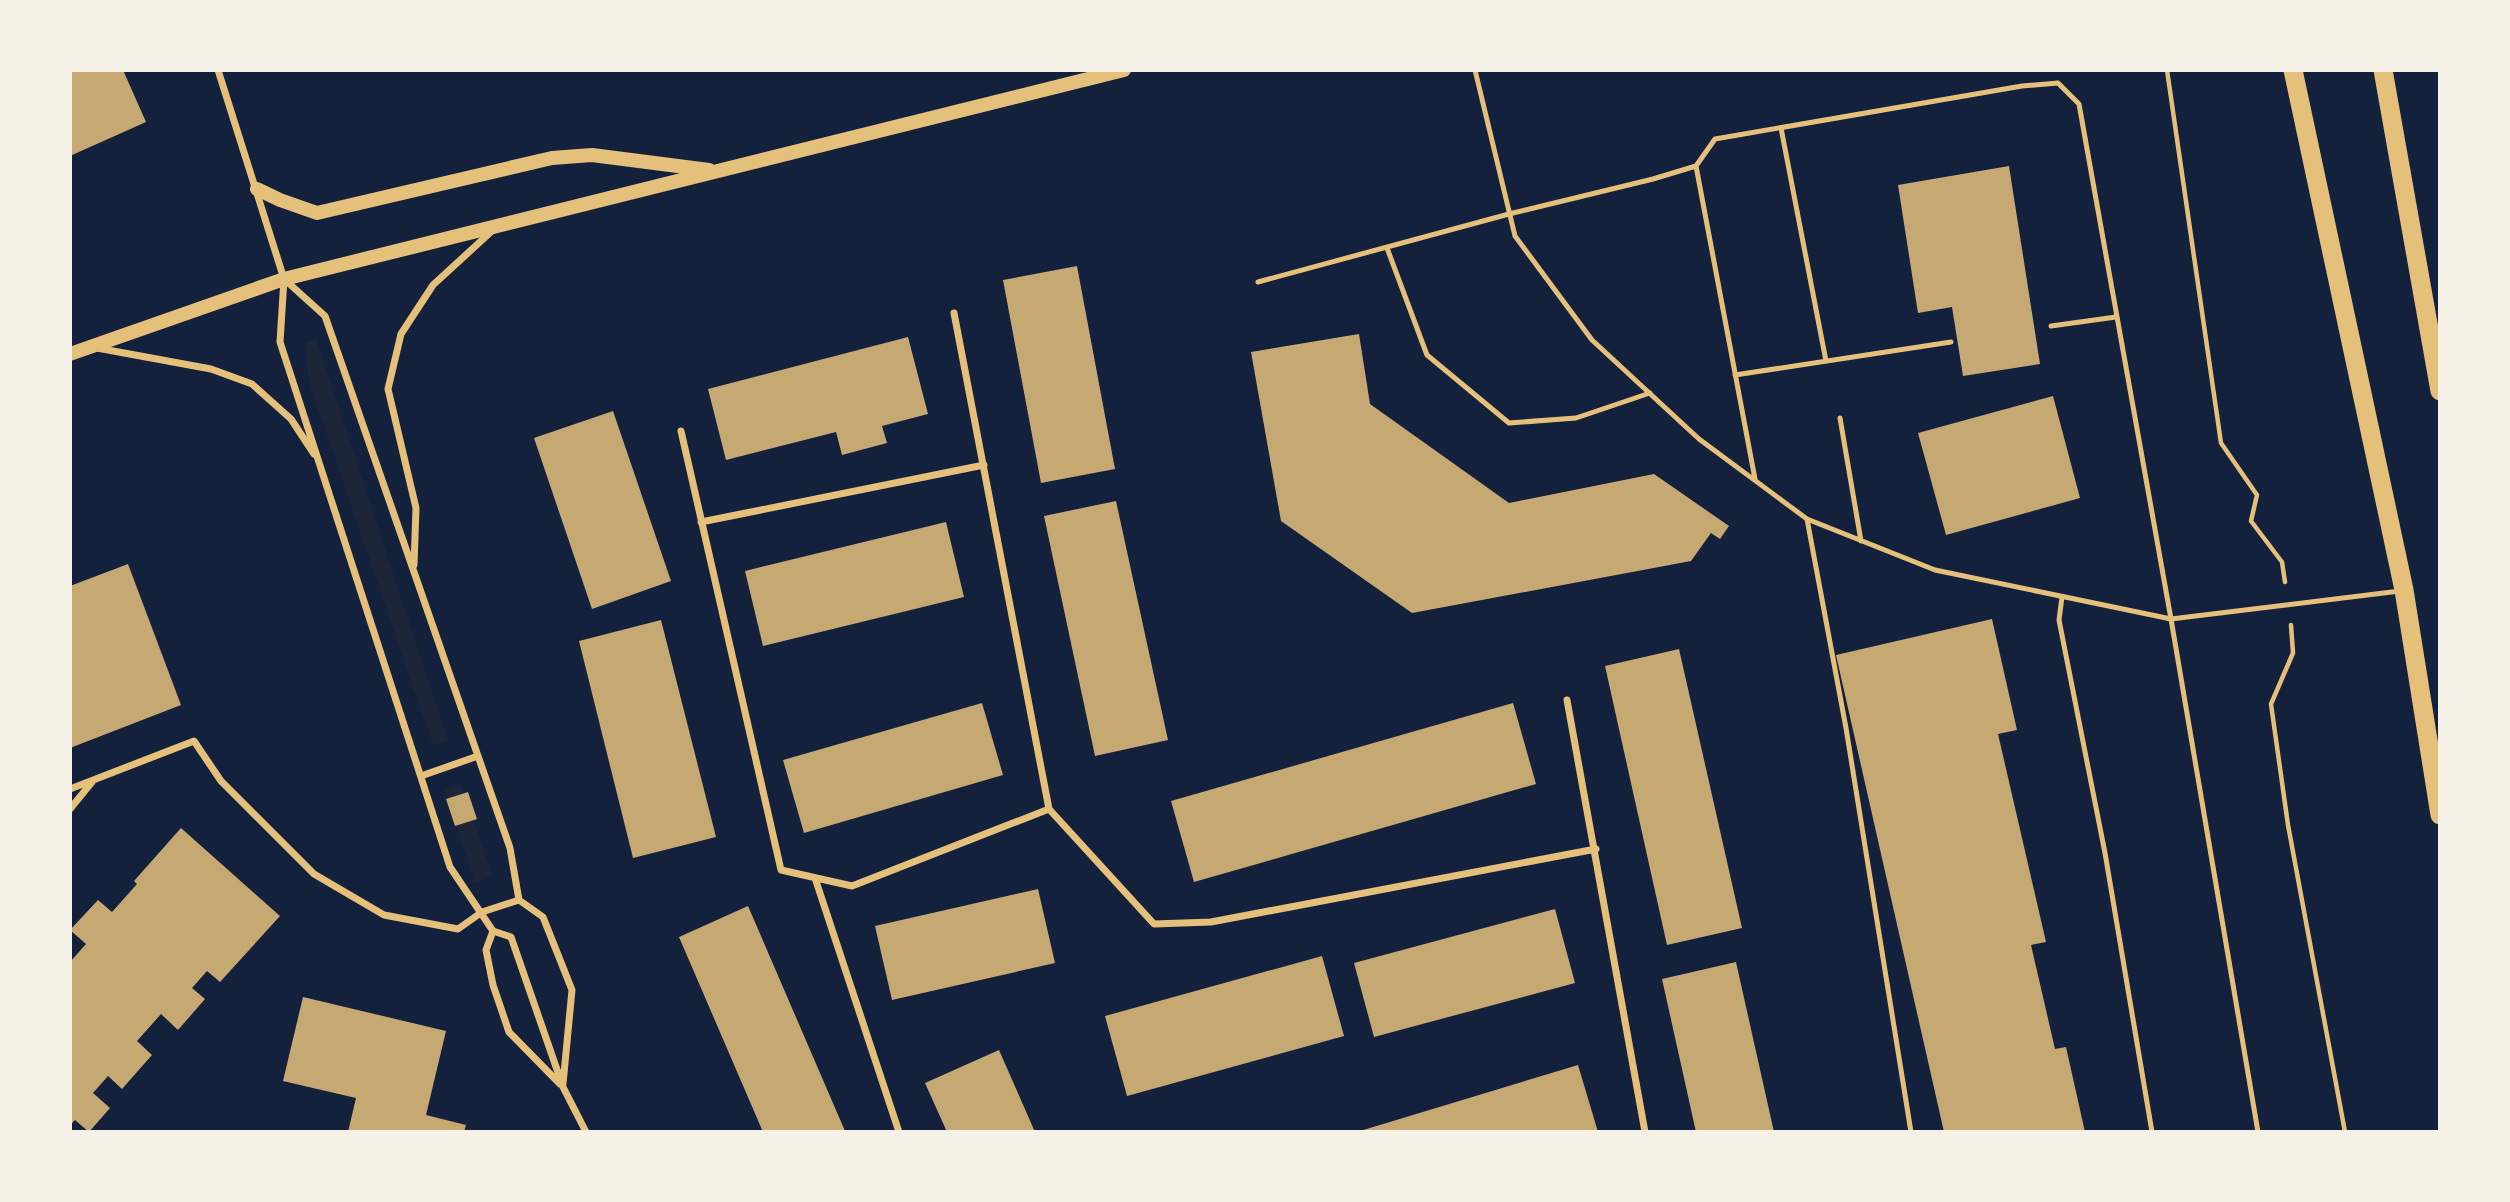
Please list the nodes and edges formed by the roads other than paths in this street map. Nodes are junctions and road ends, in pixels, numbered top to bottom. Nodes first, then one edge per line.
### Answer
1 (218, 70) edge
2 (1124, 70) edge
3 (1475, 70) edge
4 (2293, 70) edge
5 (2384, 70) edge
6 (1781, 128) junction
7 (1696, 166) junction
8 (717, 171) junction
9 (257, 188) junction
10 (1509, 214) junction
11 (498, 225) junction
12 (1387, 248) junction
13 (284, 279) junction
14 (1258, 282) dead end
15 (954, 313) dead end
16 (2116, 317) junction
17 (2051, 326) dead end
18 (1951, 342) dead end
19 (90, 347) junction
20 (70, 354) edge
21 (1826, 361) junction
22 (1735, 375) junction
23 (2440, 391) edge
24 (1650, 393) junction
25 (1840, 418) dead end
26 (681, 431) dead end
27 (319, 462) junction
28 (984, 465) junction
29 (1755, 480) junction
30 (1807, 519) junction
31 (701, 522) junction
32 (1861, 541) junction
33 (413, 569) junction
34 (2404, 590) junction
35 (2062, 597) junction
36 (2171, 619) junction
37 (1567, 700) dead end
38 (478, 755) junction
39 (421, 776) junction
40 (94, 780) junction
41 (70, 789) edge
42 (70, 809) edge
43 (1049, 809) junction
44 (2440, 815) edge
45 (1596, 849) junction
46 (815, 878) junction
47 (519, 900) junction
48 (482, 912) junction
49 (493, 931) junction
50 (563, 1087) junction
51 (586, 1132) edge
52 (899, 1132) edge
53 (1646, 1132) edge
54 (1911, 1132) edge
55 (2152, 1132) edge
56 (2259, 1132) edge

1 - 9 street
2 - 8 main road
3 - 10 lane
4 - 34 highway
5 - 23 highway
6 - 7 lane
6 - 16 lane
6 - 21 lane
7 - 10 lane
7 - 22 lane
8 - 9 main road
8 - 11 main road
9 - 13 street
10 - 12 lane
10 - 24 lane
11 - 13 main road
11 - 33 street
12 - 14 lane
12 - 24 lane
13 - 19 main road
13 - 27 street
13 - 33 street
15 - 28 street
16 - 17 lane
16 - 36 lane
18 - 21 lane
19 - 20 main road
19 - 27 street
21 - 22 lane
22 - 29 lane
24 - 29 lane
25 - 32 lane
26 - 31 street
27 - 39 street
28 - 31 street
28 - 43 street
29 - 30 lane
30 - 32 lane
30 - 54 lane
31 - 46 street
32 - 35 lane
33 - 38 street
34 - 36 lane
34 - 44 highway
35 - 36 lane
35 - 55 lane
36 - 56 lane
37 - 45 street
38 - 39 street
38 - 47 street
39 - 48 street
40 - 41 street
40 - 42 street
40 - 48 street
43 - 45 street
43 - 46 street
45 - 53 street
46 - 52 street
47 - 48 street
47 - 50 street
48 - 49 street
49 - 50 street
49 - 50 street
50 - 51 street

